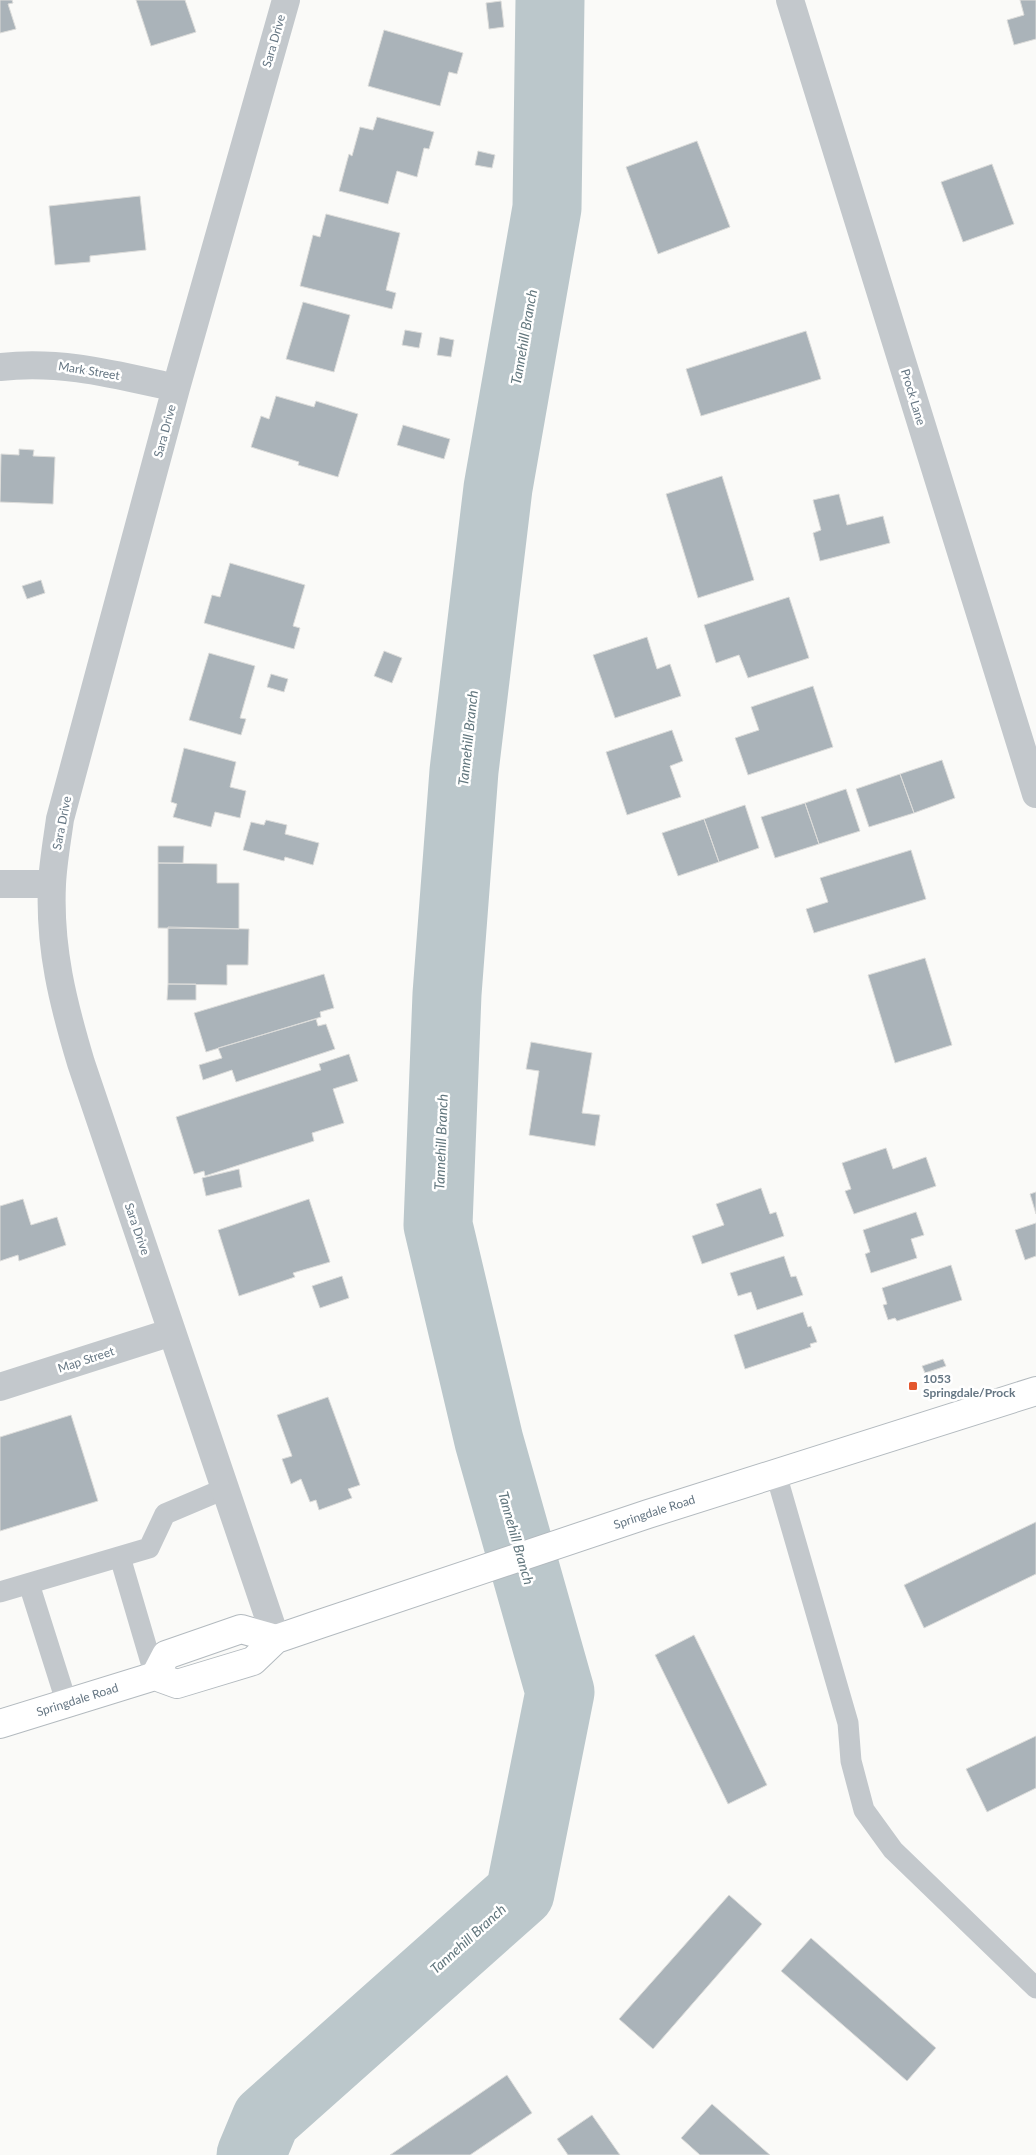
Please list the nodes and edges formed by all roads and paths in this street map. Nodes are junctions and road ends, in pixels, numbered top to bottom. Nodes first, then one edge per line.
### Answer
1 (286, 0) edge
2 (790, 0) edge
3 (0, 367) edge
4 (176, 388) junction
5 (1036, 794) edge
6 (0, 884) edge
7 (52, 884) junction
8 (172, 1332) junction
9 (0, 1387) edge
10 (1036, 1392) edge
11 (776, 1474) junction
12 (224, 1488) junction
13 (120, 1557) junction
14 (29, 1584) junction
15 (0, 1592) edge
16 (276, 1639) junction
17 (155, 1676) junction
18 (67, 1704) junction
19 (0, 1724) edge
20 (1036, 1988) edge

1 - 4 street, Sara Drive
2 - 5 street, Prock Lane
3 - 4 street, Mark Street
4 - 7 street, Sara Drive
6 - 7 street
7 - 8 street, Sara Drive
8 - 9 street, Map Street
8 - 12 street, Sara Drive
10 - 11 main road, Springdale Road
11 - 16 main road, Springdale Road
11 - 20 lane
12 - 13 lane
12 - 16 street, Sara Drive
13 - 14 lane
13 - 17 lane
14 - 15 lane
14 - 18 lane
16 - 17 main road, Springdale Road
17 - 18 main road, Springdale Road
18 - 19 main road, Springdale Road

